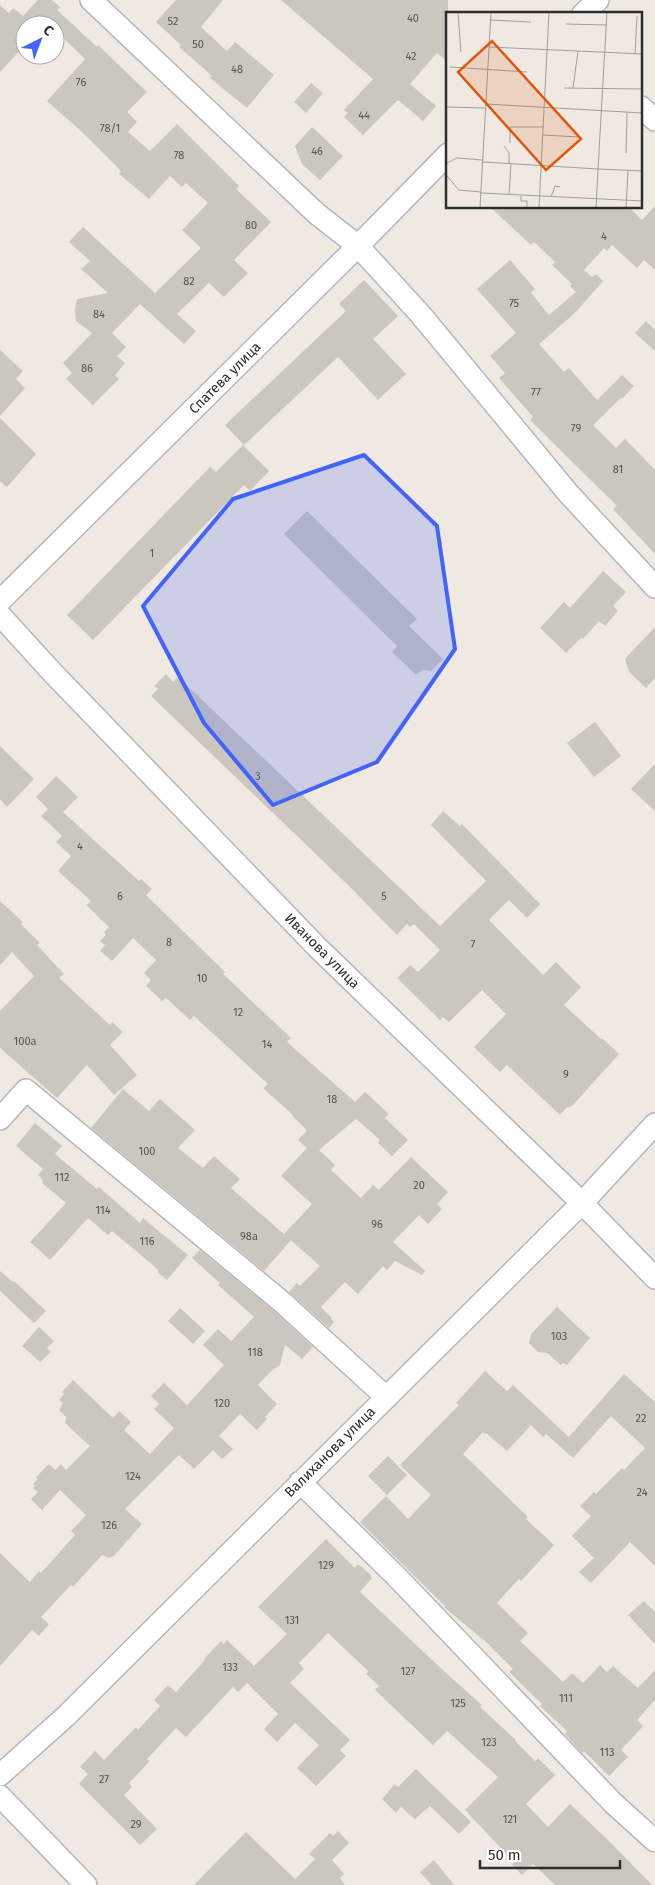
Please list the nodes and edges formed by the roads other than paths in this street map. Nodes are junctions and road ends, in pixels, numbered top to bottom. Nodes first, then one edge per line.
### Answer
1 (91, 0) edge
2 (598, 0) edge
3 (586, 12) edge
4 (642, 108) edge
5 (655, 120) edge
6 (446, 156) edge
7 (358, 246) junction
8 (655, 587) edge
9 (0, 601) edge
10 (0, 615) edge
11 (0, 1119) edge
12 (655, 1124) edge
13 (582, 1203) junction
14 (655, 1278) edge
15 (386, 1397) junction
16 (300, 1482) junction
17 (0, 1775) edge
18 (0, 1796) edge
19 (655, 1841) edge
20 (86, 1885) edge

1 - 7 street
2 - 3 street
4 - 5 street
6 - 7 street, Спатева улица
7 - 8 street
7 - 9 street, Спатева улица
10 - 13 street, Иванова улица
11 - 15 street
12 - 13 street, Валиханова улица
13 - 14 street, Иванова улица
13 - 15 street, Валиханова улица
15 - 16 street, Валиханова улица
16 - 17 street, Валиханова улица
16 - 19 street
18 - 20 street

